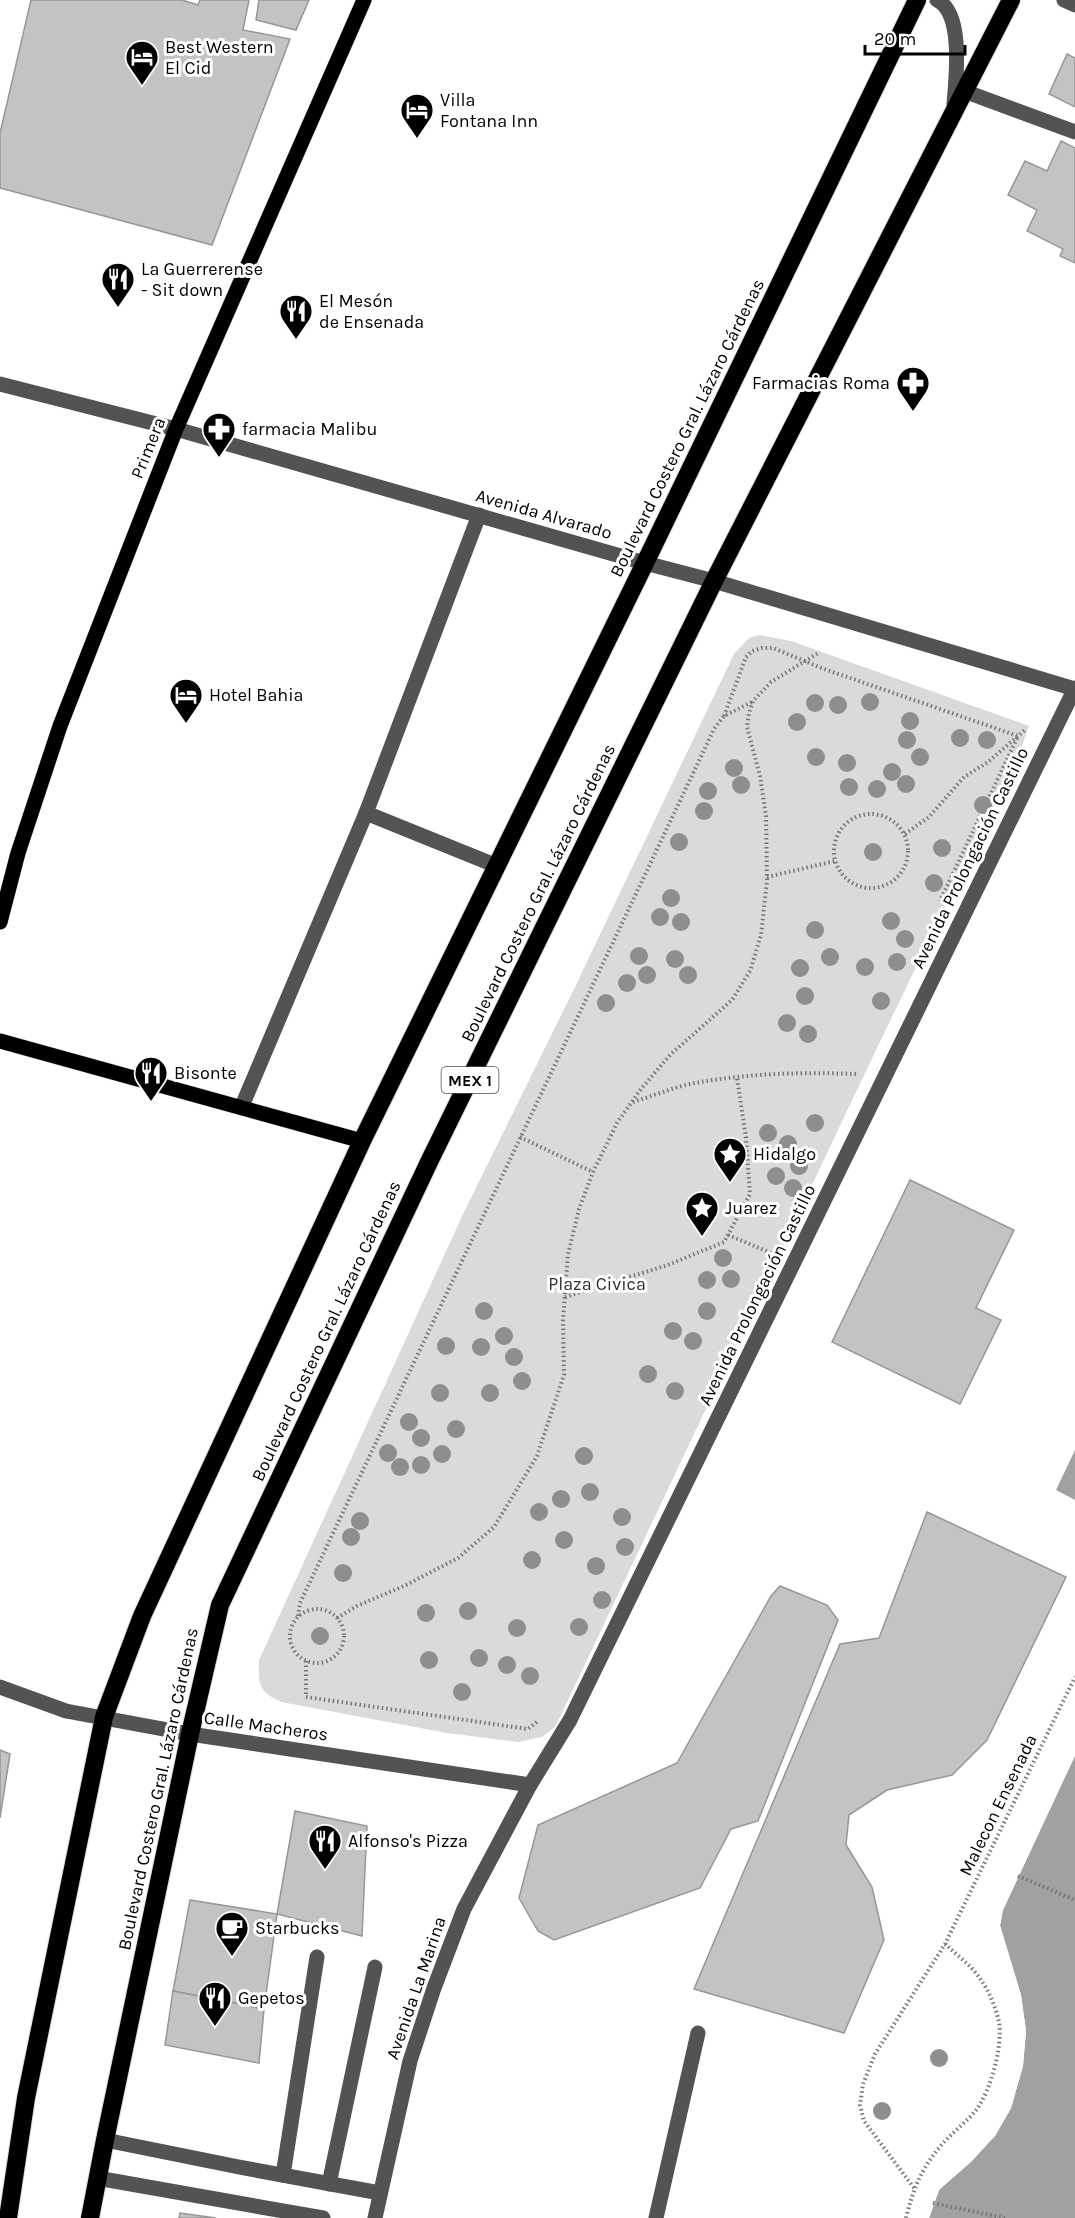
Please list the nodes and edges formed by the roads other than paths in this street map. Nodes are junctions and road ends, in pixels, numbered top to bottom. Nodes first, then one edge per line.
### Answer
1 (364, 0) edge
2 (916, 0) edge
3 (937, 0) edge
4 (1011, 0) edge
5 (1064, 0) edge
6 (1075, 4) edge
7 (964, 91) junction
8 (954, 110) junction
9 (1075, 132) edge
10 (0, 384) edge
11 (176, 429) junction
12 (479, 515) junction
13 (645, 563) junction
14 (714, 581) junction
15 (1075, 689) edge
16 (366, 813) junction
17 (497, 866) junction
18 (0, 922) edge
19 (0, 1041) edge
20 (242, 1106) junction
21 (362, 1140) junction
22 (0, 1687) edge
23 (104, 1717) junction
24 (190, 1734) junction
25 (530, 1785) junction
26 (317, 1957) dead end
27 (375, 1967) dead end
28 (698, 2033) dead end
29 (105, 2140) junction
30 (283, 2175) junction
31 (97, 2178) junction
32 (329, 2184) junction
33 (380, 2193) junction
34 (8, 2218) edge
35 (90, 2218) edge
36 (323, 2218) edge
37 (375, 2218) edge
38 (656, 2218) edge

1 - 11 main road, Primera
2 - 13 highway, Boulevard Costero Gral. Lázaro Cárdenas
3 - 8 street
4 - 7 highway, Boulevard Costero Gral. Lázaro Cárdenas / MEX 1
5 - 6 street
7 - 8 highway, Boulevard Costero Gral. Lázaro Cárdenas / MEX 1
7 - 9 street
8 - 14 highway, Boulevard Costero Gral. Lázaro Cárdenas / MEX 1
10 - 11 street, Avenida Alvarado
11 - 12 street, Avenida Alvarado
11 - 18 main road, Primera
12 - 13 street, Avenida Alvarado
12 - 16 street
13 - 14 street, Avenida Alvarado
13 - 17 highway, Boulevard Costero Gral. Lázaro Cárdenas
14 - 15 street, Avenida Alvarado
14 - 24 highway, Boulevard Costero Gral. Lázaro Cárdenas / MEX 1
15 - 25 street, Avenida Prolongación Castillo
16 - 17 street
16 - 20 street
17 - 21 highway, Boulevard Costero Gral. Lázaro Cárdenas
19 - 20 main road
20 - 21 main road
21 - 23 highway, Boulevard Costero Gral. Lázaro Cárdenas
22 - 23 street, Calle Macheros
23 - 24 street, Calle Macheros
23 - 34 highway, Boulevard Costero Gral. Lázaro Cárdenas
24 - 25 street, Calle Macheros
24 - 29 highway, Boulevard Costero Gral. Lázaro Cárdenas / MEX 1
25 - 33 street, Avenida La Marina
26 - 30 street
27 - 32 street
28 - 38 street
29 - 30 street
29 - 31 highway, Boulevard Costero Gral. Lázaro Cárdenas / MEX 1
30 - 32 street
31 - 35 highway, Boulevard Costero Gral. Lázaro Cárdenas / MEX 1
31 - 36 street
32 - 33 street
33 - 37 street, Avenida La Marina

